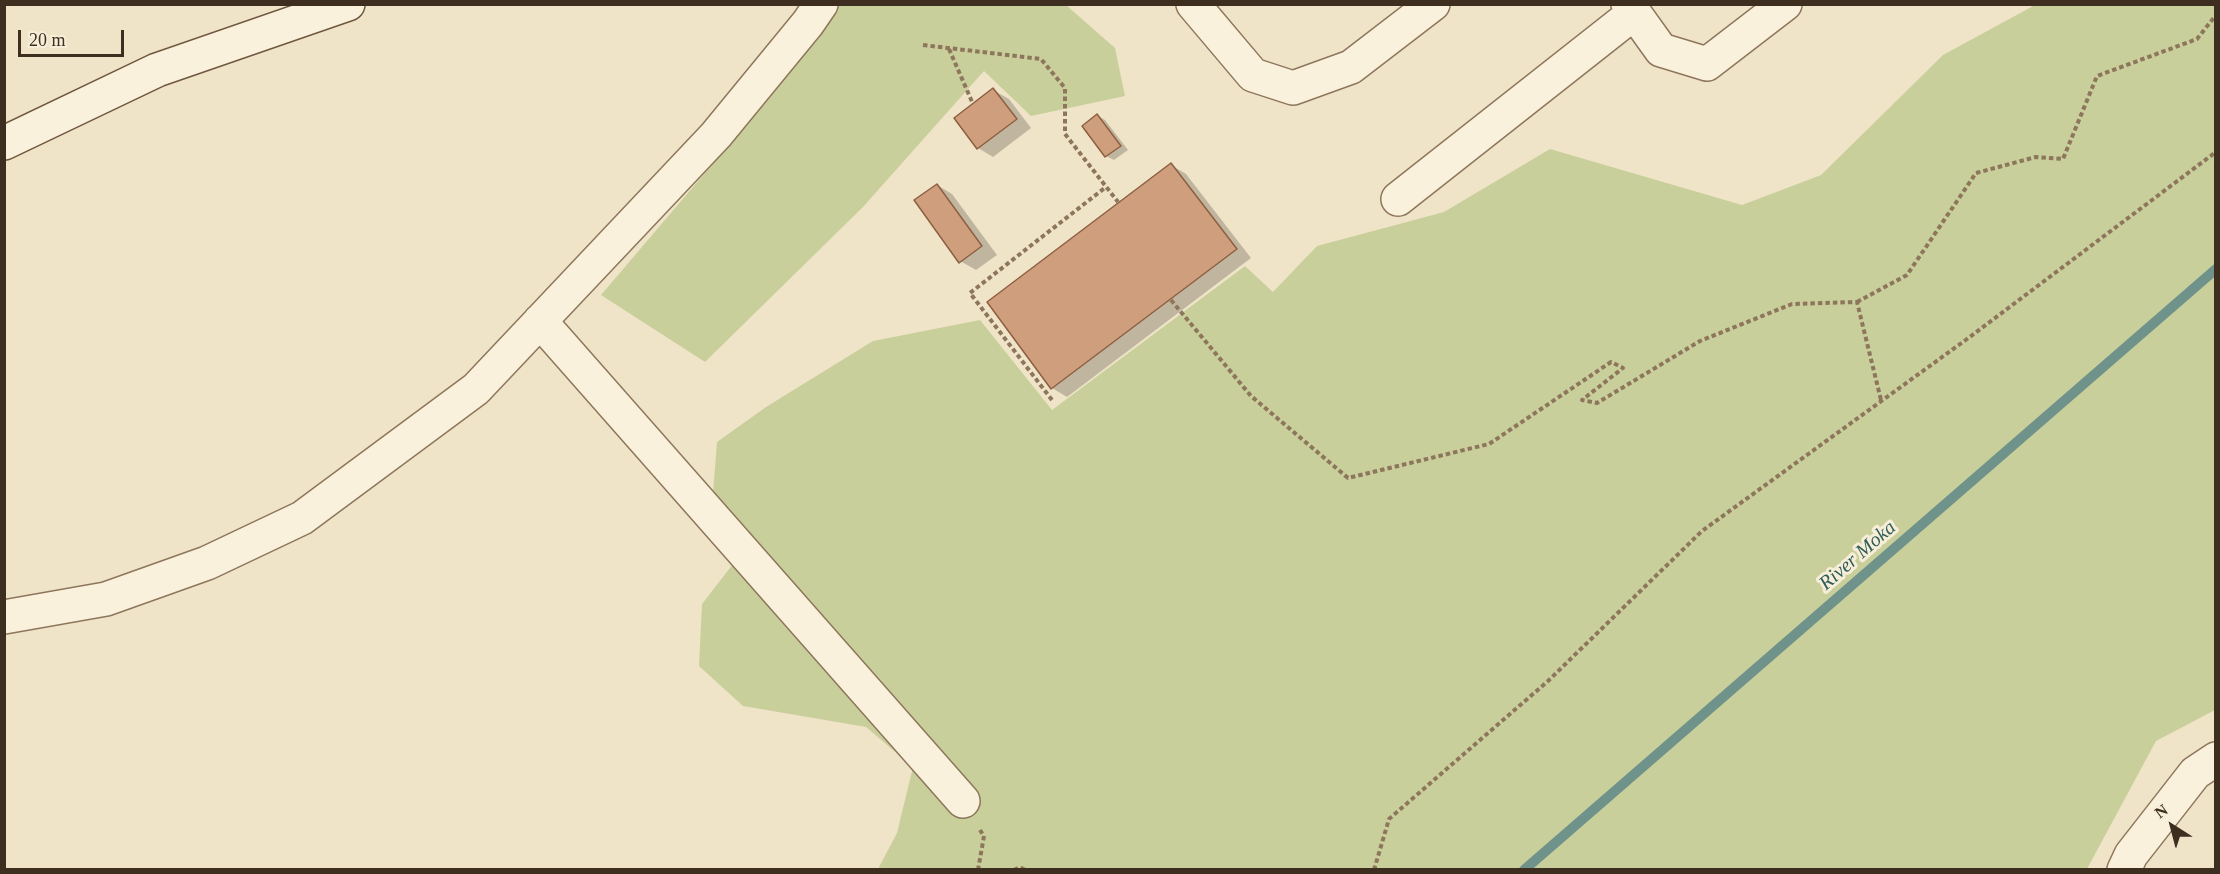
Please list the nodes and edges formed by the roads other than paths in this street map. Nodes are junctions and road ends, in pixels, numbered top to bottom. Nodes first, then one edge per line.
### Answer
1 (348, 4) edge
2 (821, 4) edge
3 (1193, 4) edge
4 (1433, 4) edge
5 (1785, 4) edge
6 (1631, 9) edge
7 (10, 134) edge
8 (1398, 199) dead end
9 (540, 321) junction
10 (4, 617) edge
11 (2216, 759) edge
12 (963, 801) dead end
13 (2133, 865) edge

1 - 7 street
2 - 9 street
3 - 4 street
5 - 6 street
6 - 8 street
9 - 10 street
9 - 12 street
11 - 13 street

